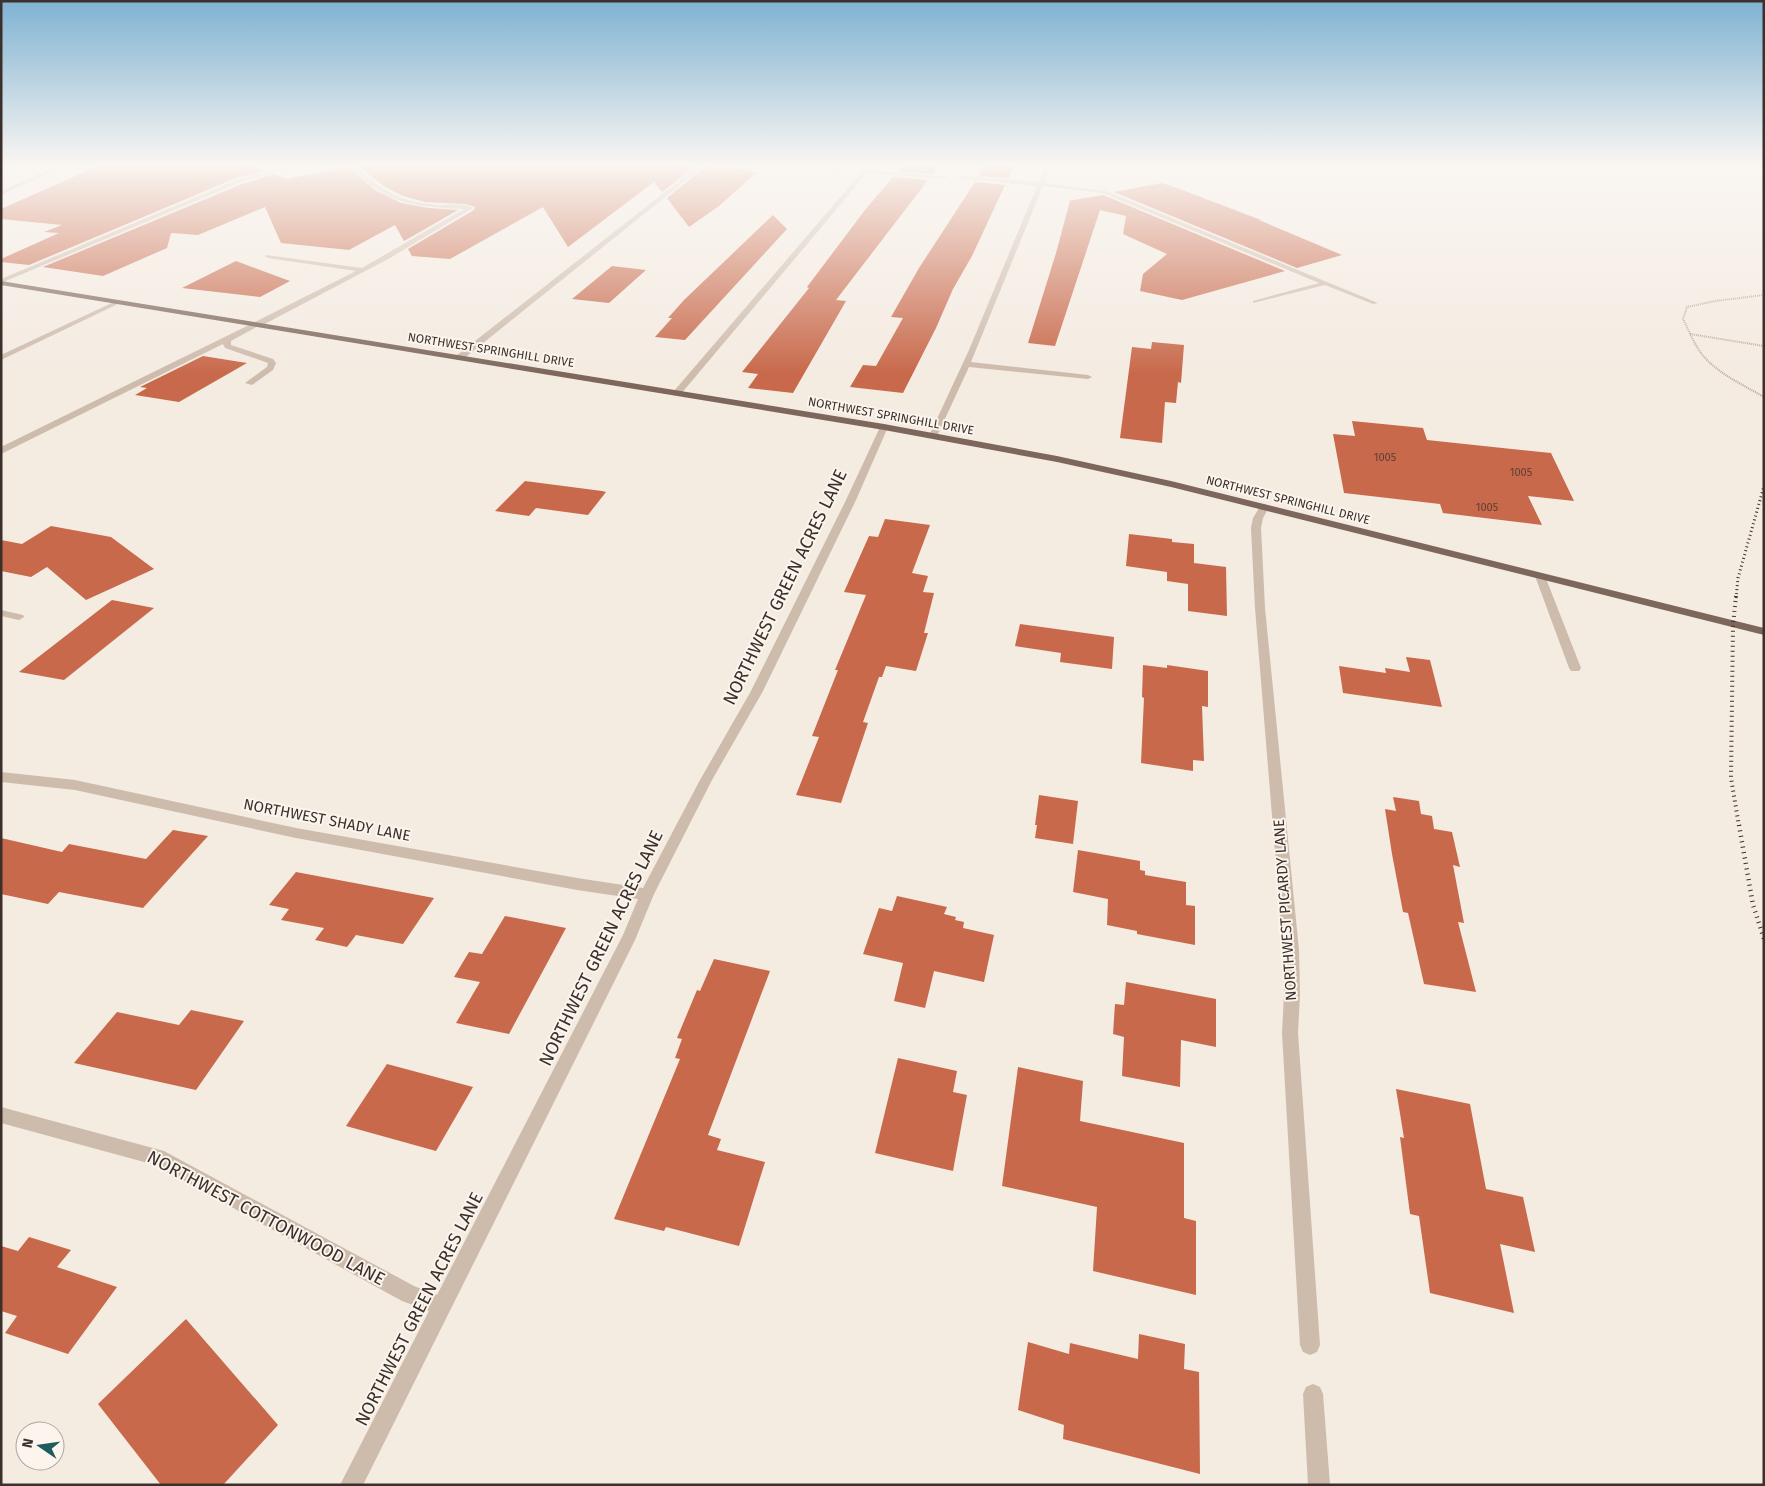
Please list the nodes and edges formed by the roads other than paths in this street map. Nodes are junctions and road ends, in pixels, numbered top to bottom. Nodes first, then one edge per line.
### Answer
1 (111, 235) edge
2 (424, 235) edge
3 (614, 235) edge
4 (812, 235) edge
5 (1020, 235) edge
6 (1209, 235) edge
7 (268, 256) dead end
8 (363, 270) junction
9 (1, 282) edge
10 (1324, 283) junction
11 (118, 302) junction
12 (1255, 302) dead end
13 (1375, 303) dead end
14 (256, 325) junction
15 (228, 339) junction
16 (1, 358) edge
17 (459, 358) junction
18 (966, 364) junction
19 (1088, 376) dead end
20 (249, 383) dead end
21 (677, 394) junction
22 (884, 427) junction
23 (934, 436) junction
24 (1, 451) edge
25 (1264, 507) junction
26 (1540, 576) junction
27 (1, 613) edge
28 (19, 617) dead end
29 (1764, 632) edge
30 (1575, 668) dead end
31 (1, 777) edge
32 (647, 894) junction
33 (1, 1114) edge
34 (442, 1306) junction
35 (1310, 1345) dead end
36 (1313, 1394) dead end
37 (351, 1485) edge
38 (1319, 1485) edge

1 - 9 street
2 - 8 street
3 - 17 street
4 - 21 street
5 - 18 street
6 - 10 street
7 - 8 street
8 - 14 street
9 - 11 main road, NORTHWEST SPRINGHILL DRIVE
10 - 12 street
10 - 13 street
11 - 14 main road, NORTHWEST SPRINGHILL DRIVE
11 - 16 street
14 - 15 street
14 - 17 main road, NORTHWEST SPRINGHILL DRIVE
15 - 20 street
15 - 24 street
17 - 21 main road, NORTHWEST SPRINGHILL DRIVE
18 - 19 street
18 - 23 street
21 - 22 main road, NORTHWEST SPRINGHILL DRIVE
22 - 23 main road, NORTHWEST SPRINGHILL DRIVE
22 - 32 street, NORTHWEST GREEN ACRES LANE
23 - 25 main road, NORTHWEST SPRINGHILL DRIVE
25 - 26 main road, NORTHWEST SPRINGHILL DRIVE
25 - 35 street, NORTHWEST PICARDY LANE
26 - 29 main road, NORTHWEST SPRINGHILL DRIVE
26 - 30 street
27 - 28 street
31 - 32 street, NORTHWEST SHADY LANE
32 - 34 street, NORTHWEST GREEN ACRES LANE
33 - 34 street, NORTHWEST COTTONWOOD LANE
34 - 37 street, NORTHWEST GREEN ACRES LANE
36 - 38 street

